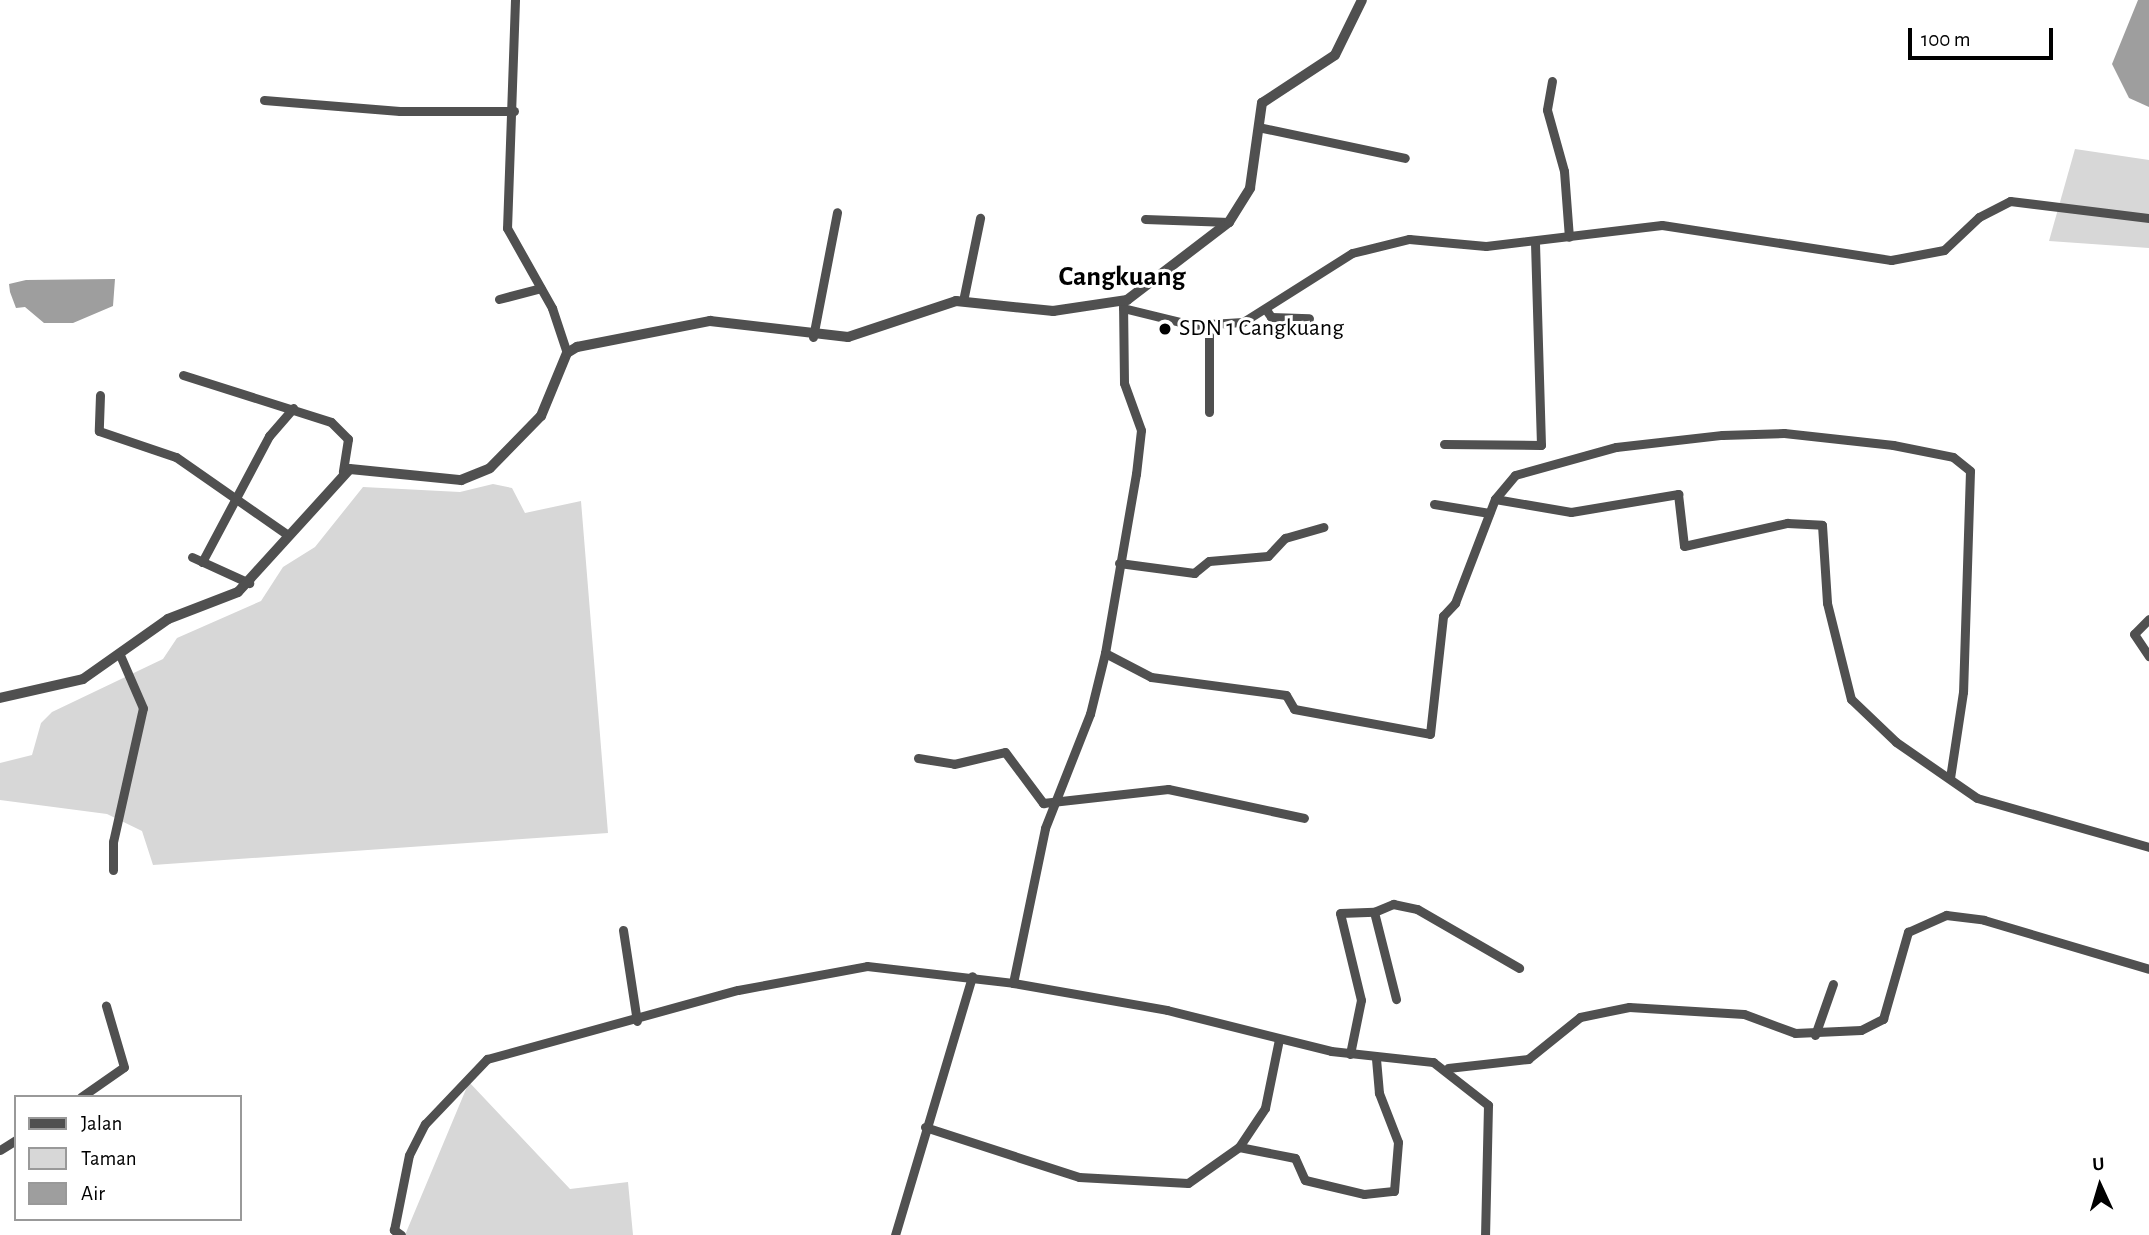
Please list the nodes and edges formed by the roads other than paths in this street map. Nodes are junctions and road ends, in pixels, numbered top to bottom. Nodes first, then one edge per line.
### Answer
1 (515, 0) edge
2 (1362, 0) edge
3 (1552, 81) dead end
4 (264, 100) dead end
5 (514, 111) junction
6 (1258, 127) junction
7 (1405, 158) dead end
8 (837, 212) dead end
9 (980, 218) dead end
10 (2149, 218) edge
11 (1145, 219) dead end
12 (1230, 222) junction
13 (1569, 237) junction
14 (1535, 241) junction
15 (541, 288) junction
16 (499, 299) dead end
17 (963, 301) junction
18 (1123, 305) junction
19 (1267, 311) junction
20 (1309, 318) dead end
21 (1209, 324) junction
22 (813, 337) junction
23 (567, 353) junction
24 (183, 374) dead end
25 (100, 395) dead end
26 (293, 408) junction
27 (1209, 412) dead end
28 (1444, 444) dead end
29 (343, 472) junction
30 (1495, 499) junction
31 (235, 501) junction
32 (1434, 505) dead end
33 (1489, 513) junction
34 (1323, 527) dead end
35 (288, 535) junction
36 (192, 557) dead end
37 (202, 562) junction
38 (1119, 563) junction
39 (248, 583) junction
40 (2149, 619) edge
41 (1105, 653) junction
42 (120, 655) junction
43 (2149, 656) edge
44 (0, 698) edge
45 (918, 758) dead end
46 (1950, 778) junction
47 (1056, 803) junction
48 (1304, 818) dead end
49 (2149, 847) edge
50 (113, 870) dead end
51 (1374, 912) junction
52 (623, 930) dead end
53 (1519, 968) dead end
54 (2149, 969) edge
55 (972, 976) junction
56 (1013, 982) junction
57 (1833, 984) dead end
58 (1396, 999) dead end
59 (106, 1006) dead end
60 (637, 1021) junction
61 (1815, 1035) junction
62 (1279, 1040) junction
63 (1350, 1054) junction
64 (1376, 1057) junction
65 (1448, 1068) junction
66 (84, 1095) edge
67 (925, 1127) junction
68 (1239, 1147) junction
69 (401, 1235) edge
70 (895, 1235) edge
71 (1485, 1235) edge

1 - 5 street
2 - 6 street
3 - 13 street
4 - 5 street
5 - 15 street
6 - 7 street
6 - 12 street
8 - 22 street
9 - 17 street
10 - 13 street
11 - 12 street
12 - 18 street
13 - 14 street
14 - 19 street
14 - 28 street
15 - 16 street
15 - 23 street
17 - 18 street
17 - 22 street
18 - 21 street
18 - 38 street
19 - 20 street
19 - 21 street
21 - 27 street
22 - 23 street
23 - 29 street
24 - 26 street
25 - 31 street
26 - 29 street
26 - 31 street
29 - 35 street
30 - 33 street
30 - 46 street
30 - 46 street
31 - 35 street
31 - 37 street
32 - 33 street
33 - 41 street
34 - 38 street
35 - 39 street
36 - 37 street
37 - 39 street
38 - 41 street
39 - 42 street
40 - 43 street
41 - 47 street
42 - 44 street
42 - 50 street
45 - 47 street
46 - 49 street
47 - 48 street
47 - 56 street
51 - 53 street
51 - 58 street
51 - 63 street
52 - 60 street
54 - 61 street
55 - 56 street
55 - 60 street
55 - 67 street
56 - 62 street
57 - 61 street
59 - 66 street
60 - 69 street
61 - 65 street
62 - 63 street
62 - 68 street
63 - 64 street
64 - 65 street
64 - 68 street
65 - 71 street
67 - 68 street
67 - 70 street

